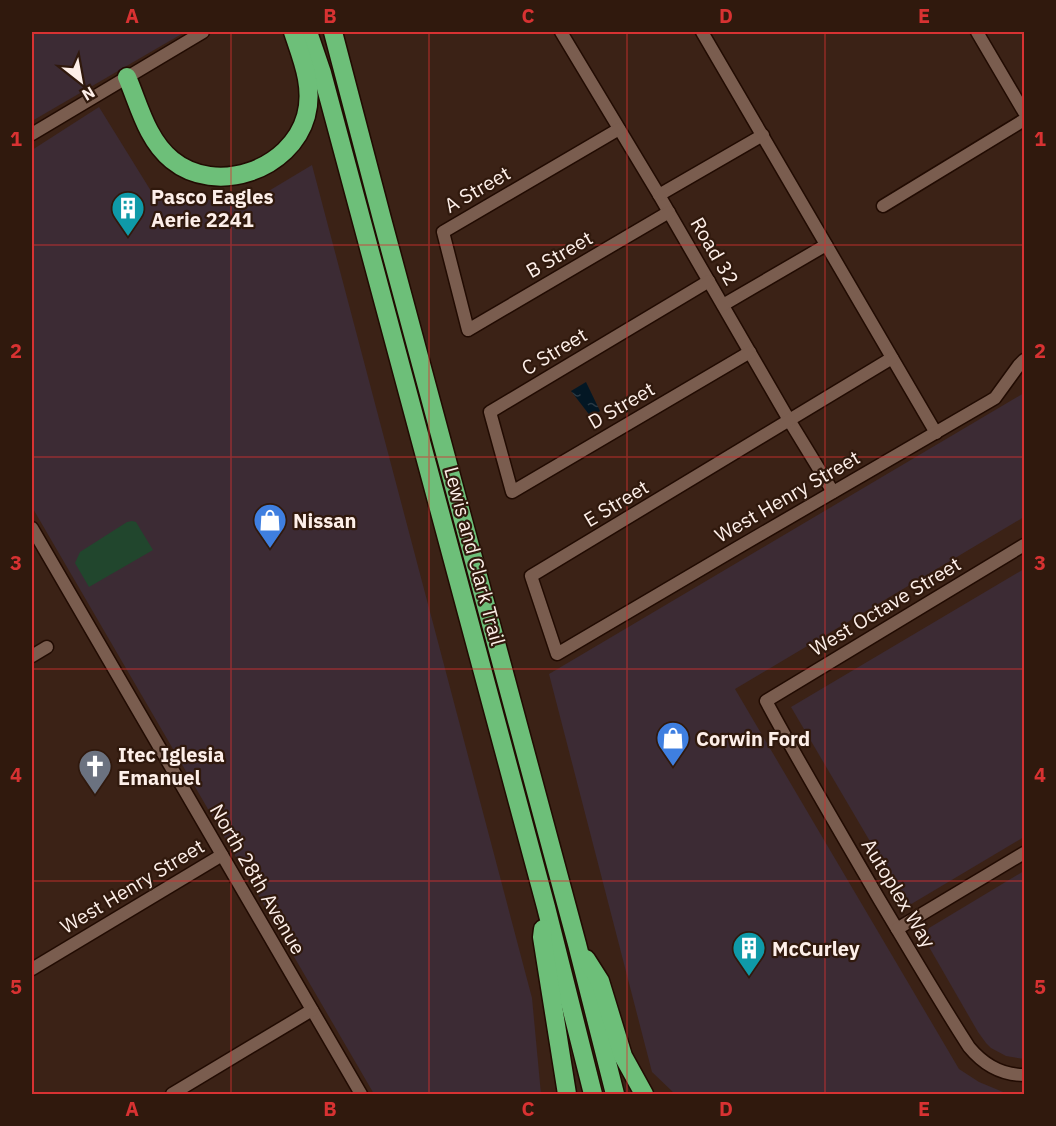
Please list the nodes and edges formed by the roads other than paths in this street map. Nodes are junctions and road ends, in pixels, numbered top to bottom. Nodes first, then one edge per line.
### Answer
1 (203, 32) edge
2 (294, 32) edge
3 (309, 32) edge
4 (333, 32) edge
5 (561, 32) edge
6 (702, 32) edge
7 (977, 32) edge
8 (127, 77) junction
9 (1024, 112) edge
10 (1024, 120) edge
11 (619, 129) junction
12 (32, 134) edge
13 (763, 135) junction
14 (659, 195) junction
15 (883, 206) dead end
16 (669, 212) junction
17 (826, 245) junction
18 (709, 281) junction
19 (723, 305) junction
20 (468, 330) joint
21 (750, 352) junction
22 (892, 358) junction
23 (1024, 360) edge
24 (789, 420) junction
25 (936, 434) junction
26 (512, 492) joint
27 (833, 492) junction
28 (32, 528) edge
29 (1024, 545) edge
30 (47, 646) dead end
31 (557, 654) joint
32 (32, 656) edge
33 (766, 701) joint
34 (1024, 853) edge
35 (222, 855) junction
36 (546, 907) junction
37 (897, 929) junction
38 (577, 944) junction
39 (32, 969) edge
40 (312, 1010) junction
41 (1024, 1075) edge
42 (172, 1095) edge
43 (361, 1095) edge
44 (567, 1095) edge
45 (593, 1095) edge
46 (615, 1095) edge
47 (644, 1095) edge

1 - 8 street
2 - 8 highway
3 - 36 highway, Lewis and Clark Trail
4 - 38 highway, Lewis and Clark Trail
5 - 11 street, Road 32
6 - 13 street
7 - 9 street
8 - 12 street
10 - 15 street
11 - 14 street, Road 32
11 - 20 street, A Street
13 - 14 street
13 - 17 street
14 - 16 street, Road 32
16 - 18 street, Road 32
16 - 20 street, B Street
17 - 19 street
17 - 22 street
18 - 19 street, Road 32
18 - 26 street, C Street
19 - 21 street, Road 32
21 - 24 street, Road 32
21 - 26 street, D Street
22 - 24 street
22 - 25 street
23 - 25 street, West Henry Street
24 - 27 street, Road 32
24 - 31 street, E Street
25 - 27 street, West Henry Street
27 - 31 street, West Henry Street
28 - 35 street, North 28th Avenue
29 - 33 street, West Octave Street
30 - 32 street
33 - 37 street, Autoplex Way
34 - 37 street
35 - 39 street, West Henry Street
35 - 40 street, North 28th Avenue
36 - 44 highway
36 - 45 highway, Lewis and Clark Trail
37 - 41 street, Autoplex Way
38 - 46 highway, Lewis and Clark Trail
38 - 47 highway
40 - 42 street
40 - 43 street, North 28th Avenue

